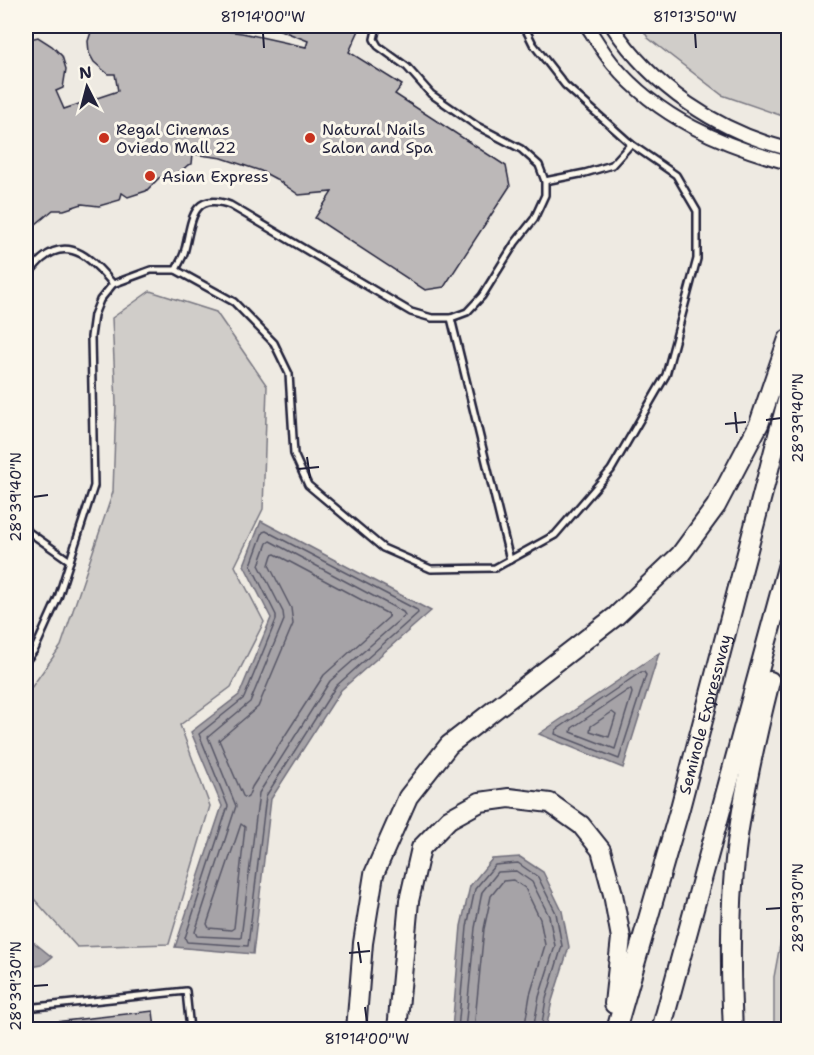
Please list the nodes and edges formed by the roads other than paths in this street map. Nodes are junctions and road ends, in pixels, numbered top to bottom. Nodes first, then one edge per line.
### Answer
1 (377, 26) edge
2 (524, 26) edge
3 (587, 26) edge
4 (612, 26) edge
5 (631, 144) junction
6 (789, 149) edge
7 (789, 163) edge
8 (544, 182) junction
9 (176, 270) junction
10 (26, 277) edge
11 (113, 284) junction
12 (452, 318) junction
13 (789, 339) edge
14 (789, 397) edge
15 (26, 530) edge
16 (510, 560) junction
17 (70, 561) junction
18 (789, 564) edge
19 (789, 608) edge
20 (26, 661) edge
21 (26, 1008) edge
22 (190, 1029) edge
23 (356, 1029) edge
24 (397, 1029) edge
25 (609, 1029) edge
26 (616, 1029) edge
27 (661, 1029) edge
28 (733, 1029) edge

1 - 8 lane
2 - 5 lane
3 - 7 street
4 - 6 street
5 - 8 lane
5 - 16 lane
8 - 12 lane
9 - 11 lane
9 - 12 lane
9 - 16 lane
10 - 11 lane
11 - 17 lane
12 - 16 lane
13 - 23 highway
14 - 26 highway, Seminole Expressway
15 - 17 lane
17 - 20 lane
18 - 27 highway
19 - 28 highway
21 - 22 lane
24 - 25 highway

